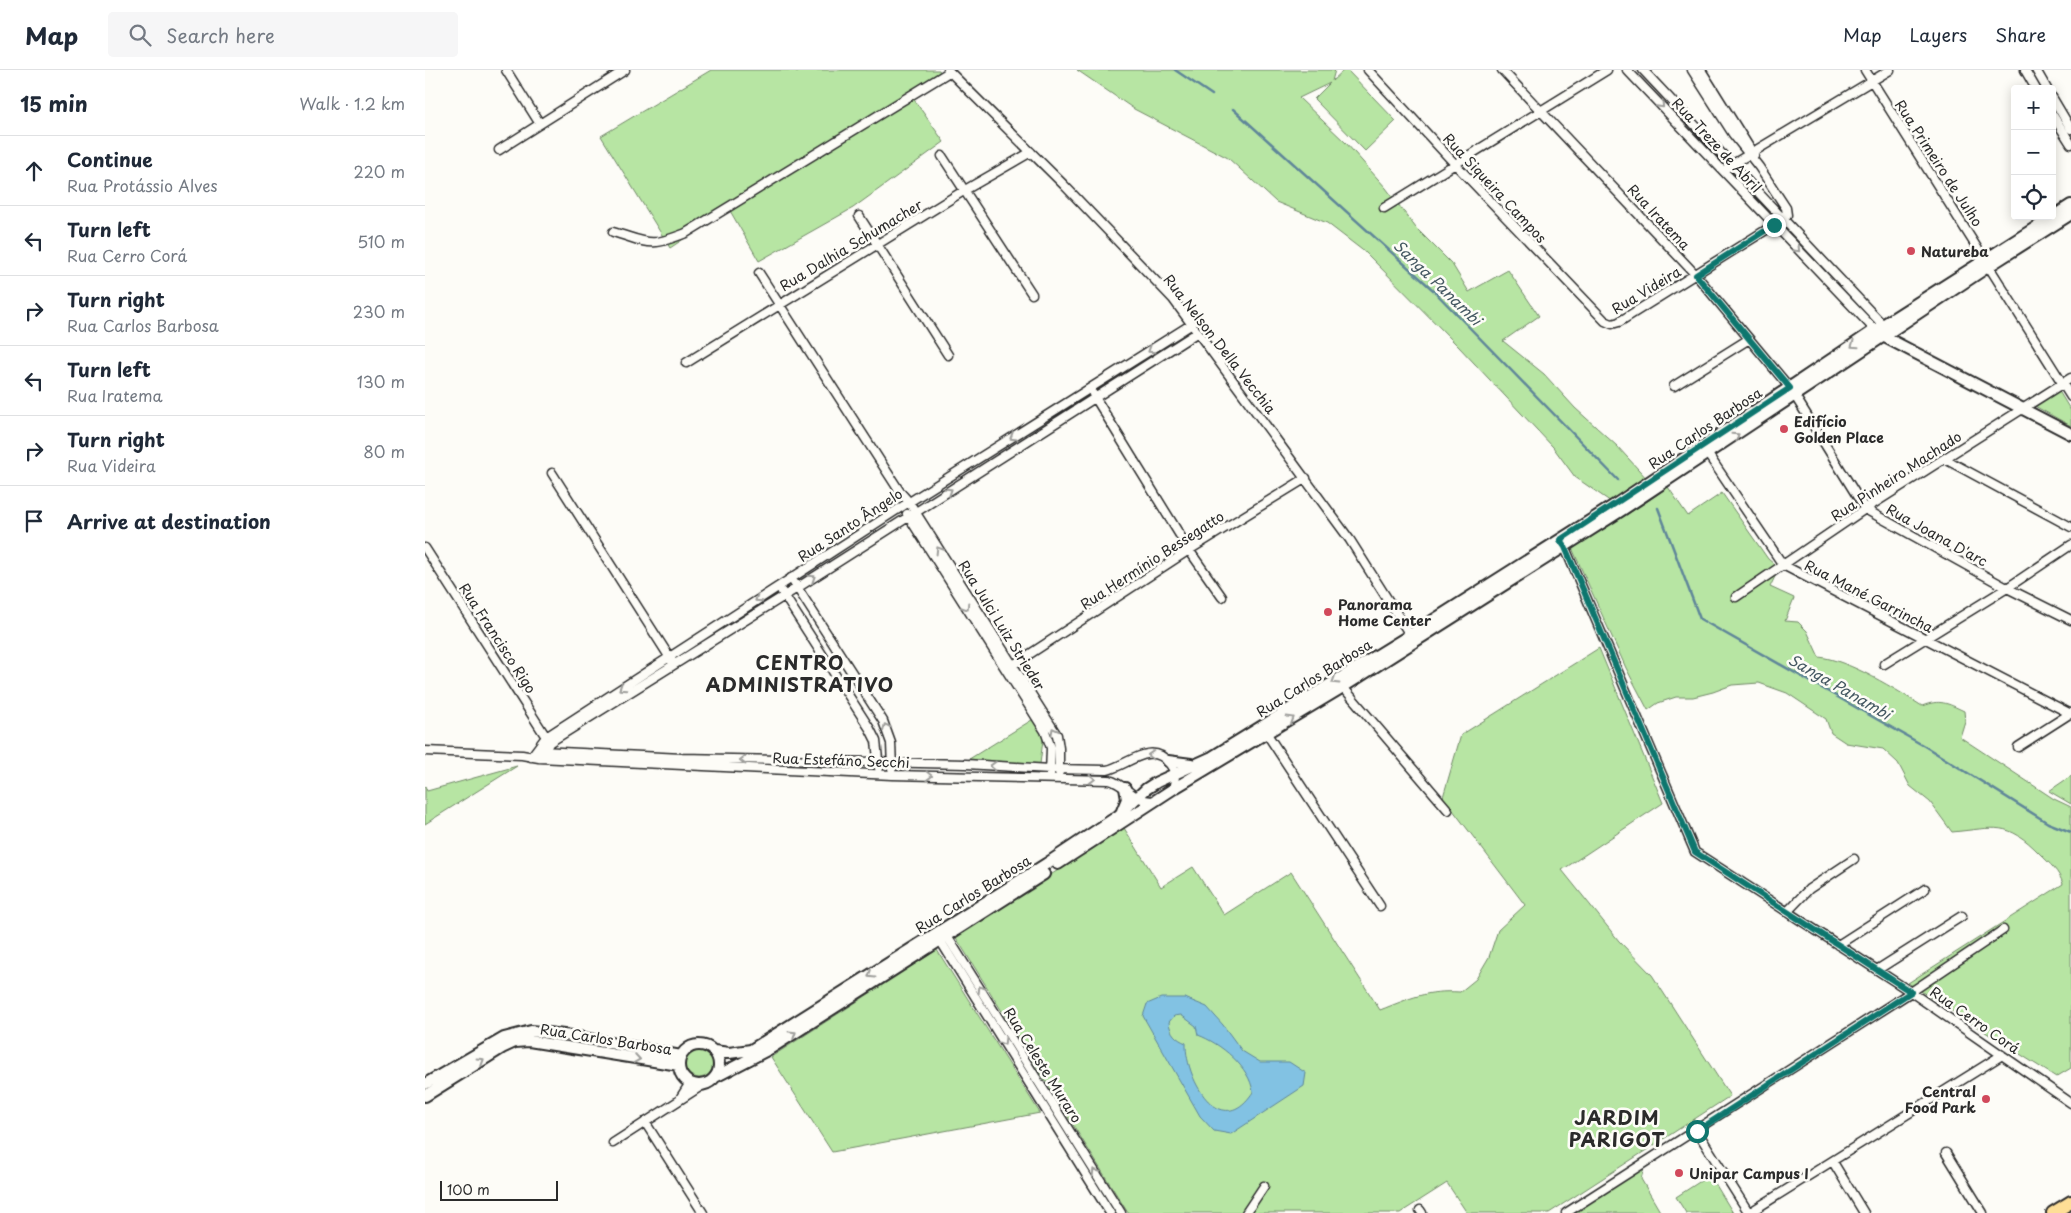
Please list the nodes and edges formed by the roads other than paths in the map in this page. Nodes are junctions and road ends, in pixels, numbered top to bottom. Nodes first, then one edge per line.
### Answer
1 (506, 70) edge
2 (625, 70) edge
3 (1503, 70) edge
4 (1607, 70) edge
5 (1627, 70) edge
6 (1643, 70) edge
7 (1692, 70) edge
8 (1701, 70) edge
9 (1865, 70) edge
10 (1890, 70) edge
11 (2025, 70) edge
12 (2036, 70) edge
13 (949, 71) edge
14 (1372, 71) edge
15 (1872, 82) junction
16 (2034, 85) edge
17 (2045, 85) edge
18 (2056, 104) edge
19 (1542, 111) junction
20 (2056, 120) edge
21 (540, 124) junction
22 (2071, 128) edge
23 (2071, 144) edge
24 (499, 150) dead end
25 (1031, 152) junction
26 (1750, 153) junction
27 (943, 156) dead end
28 (1454, 163) junction
29 (1731, 164) junction
30 (1723, 171) junction
31 (965, 190) junction
32 (2071, 205) edge
33 (1384, 208) dead end
34 (2071, 214) edge
35 (859, 216) dead end
36 (1782, 220) junction
37 (1774, 225) junction
38 (613, 232) dead end
39 (877, 244) junction
40 (1987, 263) junction
41 (759, 273) dead end
42 (1696, 275) junction
43 (1032, 294) dead end
44 (779, 304) junction
45 (1605, 321) joint
46 (1192, 324) junction
47 (1882, 331) junction
48 (1198, 332) junction
49 (1749, 339) junction
50 (948, 355) dead end
51 (686, 363) dead end
52 (2071, 378) edge
53 (2063, 383) junction
54 (1674, 386) dead end
55 (1091, 389) junction
56 (1793, 392) junction
57 (1095, 397) junction
58 (2071, 397) edge
59 (2021, 409) junction
60 (2071, 434) edge
61 (1705, 450) junction
62 (1945, 459) junction
63 (552, 473) dead end
64 (1306, 478) junction
65 (906, 504) junction
66 (1865, 510) junction
67 (916, 512) junction
68 (908, 517) junction
69 (2071, 526) edge
70 (1563, 543) junction
71 (2071, 545) edge
72 (425, 548) edge
73 (1189, 550) junction
74 (1783, 565) junction
75 (791, 578) junction
76 (778, 586) junction
77 (797, 588) junction
78 (2007, 588) junction
79 (784, 596) junction
80 (1222, 597) dead end
81 (1736, 597) dead end
82 (2071, 620) edge
83 (1413, 638) junction
84 (1924, 639) junction
85 (669, 657) junction
86 (1884, 664) dead end
87 (674, 665) junction
88 (1013, 665) junction
89 (1343, 687) junction
90 (2071, 713) edge
91 (1267, 734) junction
92 (548, 739) junction
93 (2018, 747) dead end
94 (425, 751) edge
95 (537, 754) junction
96 (1168, 761) junction
97 (717, 764) junction
98 (879, 764) junction
99 (892, 764) junction
100 (1195, 765) junction
101 (1050, 769) junction
102 (1060, 769) junction
103 (1175, 772) junction
104 (879, 774) junction
105 (892, 775) junction
106 (1050, 778) junction
107 (1059, 779) junction
108 (1125, 788) junction
109 (1173, 789) junction
110 (1137, 798) junction
111 (1154, 801) junction
112 (1448, 810) dead end
113 (1118, 816) junction
114 (1854, 859) dead end
115 (1048, 867) junction
116 (1925, 889) dead end
117 (1380, 906) dead end
118 (1787, 912) junction
119 (1962, 916) dead end
120 (2003, 930) dead end
121 (942, 935) junction
122 (1838, 945) junction
123 (1877, 970) junction
124 (1911, 992) junction
125 (572, 1036) junction
126 (569, 1048) junction
127 (714, 1051) junction
128 (2002, 1055) junction
129 (680, 1060) junction
130 (456, 1070) junction
131 (717, 1076) junction
132 (425, 1084) edge
133 (690, 1084) junction
134 (703, 1085) junction
135 (425, 1096) edge
136 (679, 1101) junction
137 (2071, 1103) edge
138 (645, 1122) junction
139 (1697, 1131) junction
140 (613, 1143) dead end
141 (1946, 1153) dead end
142 (1833, 1162) junction
143 (1264, 1186) dead end
144 (2071, 1202) edge
145 (703, 1213) edge
146 (1111, 1213) edge
147 (1121, 1213) edge
148 (1246, 1213) edge
149 (1566, 1213) edge
150 (1749, 1213) edge
151 (1865, 1213) edge
152 (1983, 1213) edge
153 (2053, 1213) edge

1 - 21 street
2 - 21 street
3 - 19 street, Rua Iratema
4 - 19 street
5 -> 30 street, Rua Treze de Abril
6 - 29 street, Rua Treze de Abril
7 - 26 street
8 - 26 street
9 - 15 street, Rua Primeiro de Julho
10 - 15 street
11 - 16 street
12 - 17 street
13 - 25 street, Rua Nelson Della Vecchia
13 - 38 street
14 - 28 street, Rua Siqueira Campos
15 - 26 street
15 - 40 street, Rua Primeiro de Julho
18 - 22 street
19 - 28 street
19 - 42 street, Rua Iratema
20 - 23 street
21 - 24 street
25 - 31 street, Rua Dalhia Schumacher
25 - 46 street, Rua Nelson Della Vecchia
26 - 29 street
26 - 36 street
27 - 31 street
28 - 33 street
28 - 45 street, Rua Siqueira Campos
29 - 30 street
29 - 36 street, Rua Treze de Abril
30 - 37 street, Rua Treze de Abril
31 - 39 street, Rua Dalhia Schumacher
31 - 43 street
32 - 40 street, Rua Carlos Barbosa
34 - 40 street, Rua Carlos Barbosa
35 - 39 street
36 - 47 street, Rua Treze de Abril
37 - 42 street, Rua Videira
37 -> 47 street, Rua Treze de Abril
39 - 44 street, Rua Dalhia Schumacher
39 - 50 street
40 - 47 street, Rua Carlos Barbosa
40 - 53 street, Rua Primeiro de Julho
41 - 44 street, Rua Julci Luiz Strieder
42 - 45 street, Rua Videira
42 - 49 street, Rua Iratema
44 - 51 street, Rua Dalhia Schumacher
44 - 65 street, Rua Julci Luiz Strieder
46 - 48 street, Rua Nelson Della Vecchia
46 -> 55 street, Rua Santo Ângelo
47 - 56 street, Rua Carlos Barbosa
47 - 59 street, Rua Treze de Abril
48 - 57 street, Rua Santo Ângelo
48 - 64 street, Rua Nelson Della Vecchia
49 - 54 street
49 - 56 street, Rua Iratema
52 - 53 street, Rua Pinheiro Machado
53 - 58 street, Rua Primeiro de Julho
53 - 59 street, Rua Pinheiro Machado
55 - 57 street
55 -> 65 street, Rua Santo Ângelo
56 - 61 street, Rua Carlos Barbosa
56 - 66 street, Rua Joana D'arc
67 -> 57 street, Rua Santo Ângelo
57 - 73 street
59 - 60 street, Rua Treze de Abril
59 - 62 street, Rua Pinheiro Machado
61 - 70 street, Rua Carlos Barbosa
61 - 74 street, Rua Mané Garrincha
62 - 66 street, Rua Pinheiro Machado
62 - 69 street
63 - 85 street
64 - 73 street, Rua Hermínio Bessegatto
64 - 83 street, Rua Nelson Della Vecchia
65 - 67 street, Rua Julci Luiz Strieder
65 - 68 street, Rua Julci Luiz Strieder
65 - 75 street, Rua Santo Ângelo
66 - 74 street, Rua Pinheiro Machado
66 - 78 street, Rua Joana D'arc
67 - 68 street, Rua Santo Ângelo
88 -> 67 street, Rua Julci Luiz Strieder
77 -> 68 street, Rua Santo Ângelo
68 -> 101 street, Rua Julci Luiz Strieder
70 - 83 street, Rua Carlos Barbosa
70 - 118 street, Rua Cerro Corá
71 - 78 street
72 - 92 street, Rua Francisco Rigo
73 - 80 street
73 - 88 street, Rua Hermínio Bessegatto
74 - 81 street, Rua Pinheiro Machado
74 - 84 street, Rua Mané Garrincha
75 - 76 street, Rua Santo Ângelo
75 - 77 street
76 - 79 street
76 -> 85 street, Rua Santo Ângelo
77 - 79 street, Rua Santo Ângelo
99 -> 77 street
78 - 82 street, Rua Joana D'arc
78 - 84 street
79 - 87 street, Rua Santo Ângelo
79 - 98 street
83 - 89 street, Rua Carlos Barbosa
83 -> 100 street, Rua Carlos Barbosa
84 - 86 street
84 - 90 street, Rua Mané Garrincha
85 - 87 street
85 -> 92 street, Rua Santo Ângelo
87 - 92 street, Rua Santo Ângelo
102 -> 88 street, Rua Julci Luiz Strieder
91 -> 89 street, Rua Carlos Barbosa
89 - 112 street
90 - 93 street
91 - 109 street, Rua Carlos Barbosa
91 - 117 street
92 - 95 street, Rua Santo Ângelo
94 - 95 street
95 - 97 street
96 - 100 street
96 -> 102 street
96 - 103 street
98 -> 97 street
97 - 104 street, Rua Estefáno Secchi
98 - 99 street
98 - 104 street
101 -> 99 street
99 - 105 street
100 - 103 street, Rua Carlos Barbosa
101 - 102 street
101 - 106 street, Rua Julci Luiz Strieder
102 - 107 street, Rua Julci Luiz Strieder
103 - 109 street
103 - 110 street, Rua Carlos Barbosa
104 - 105 street, Rua Estefáno Secchi
105 -> 106 street, Rua Estefáno Secchi
106 - 107 street, Rua Estefáno Secchi
107 -> 108 street, Rua Estefáno Secchi
108 - 110 street, Rua Estefáno Secchi
108 - 113 street
109 - 111 street, Rua Carlos Barbosa
110 - 111 street, Rua Estefáno Secchi
110 - 113 street, Rua Carlos Barbosa
111 - 115 street, Rua Carlos Barbosa
113 - 115 street, Rua Carlos Barbosa
114 - 118 street
115 - 121 street, Rua Carlos Barbosa
116 - 122 street
118 - 122 street, Rua Cerro Corá
119 - 123 street
120 - 124 street
121 -> 127 street, Rua Carlos Barbosa
131 -> 121 street, Rua Carlos Barbosa
121 -> 146 street, Rua Celeste Muraro
147 -> 121 street, Rua Celeste Muraro
122 - 123 street, Rua Cerro Corá
123 - 124 street, Rua Cerro Corá
124 - 128 street, Rua Cerro Corá
124 - 139 street
125 - 126 street
125 - 129 street, Rua Carlos Barbosa
125 - 130 street, Rua Carlos Barbosa
126 -> 129 street, Rua Carlos Barbosa
130 -> 126 street, Rua Carlos Barbosa
127 - 129 street, Rua Carlos Barbosa
127 - 131 street
128 - 137 street, Rua Cerro Corá
128 - 142 street
129 - 133 street, Rua Carlos Barbosa
130 - 132 street, Rua Carlos Barbosa
130 - 135 street, Rua Carlos Barbosa
131 - 134 street, Rua Carlos Barbosa
133 - 134 street
133 - 136 street, Rua Carlos Barbosa
134 - 136 street, Rua Carlos Barbosa
136 - 138 street, Rua Carlos Barbosa
138 - 140 street, Rua Carlos Barbosa
138 - 145 street
139 - 149 street
139 - 150 street
141 - 152 street
142 - 150 street
142 - 151 street
143 - 148 street
144 - 153 main road

